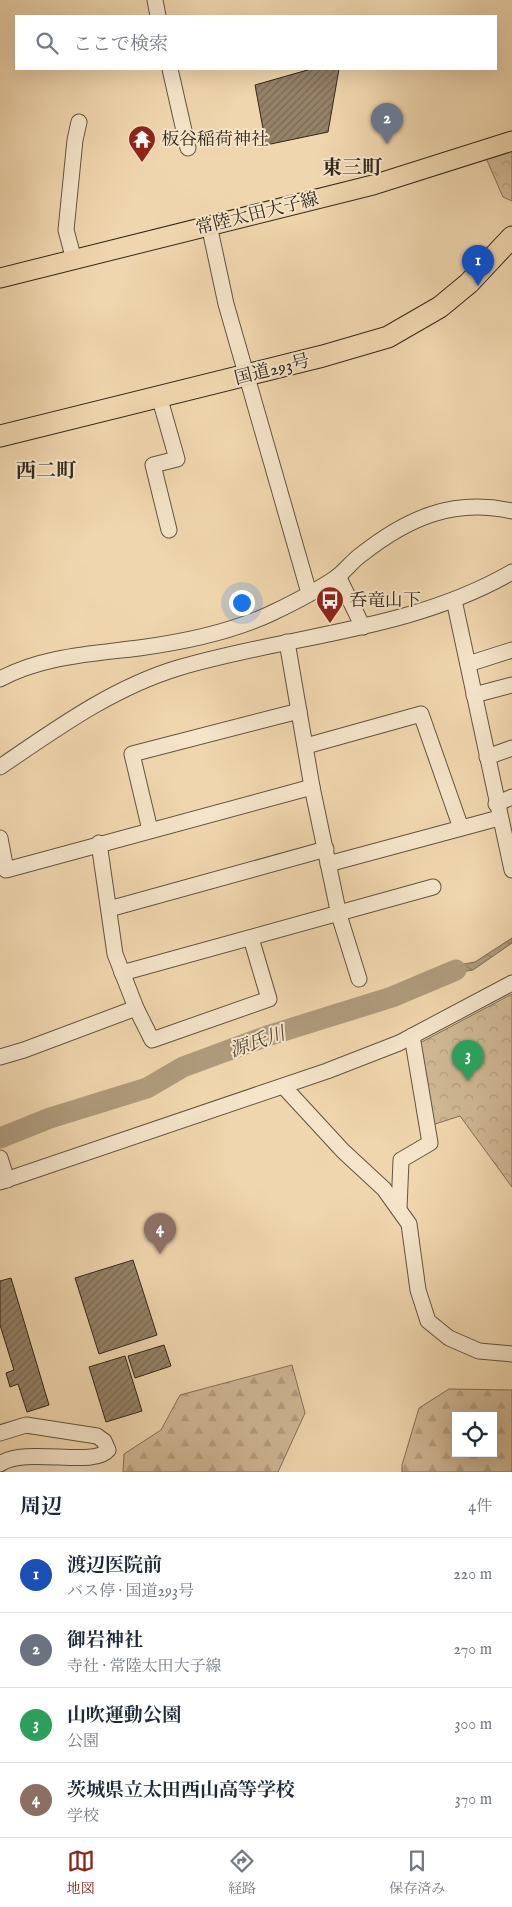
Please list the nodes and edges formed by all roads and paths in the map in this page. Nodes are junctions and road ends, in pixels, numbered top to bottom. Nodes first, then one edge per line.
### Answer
1 (155, 0) edge
2 (158, 15) edge
3 (170, 70) edge
4 (79, 122) dead end
5 (512, 141) edge
6 (188, 148) dead end
7 (209, 225) junction
8 (512, 238) edge
9 (74, 260) junction
10 (0, 278) edge
11 (247, 376) junction
12 (159, 396) junction
13 (0, 436) edge
14 (512, 511) edge
15 (169, 530) dead end
16 (512, 572) edge
17 (338, 576) junction
18 (309, 593) junction
19 (454, 600) junction
20 (363, 627) junction
21 (287, 642) junction
22 (512, 650) edge
23 (468, 664) junction
24 (0, 679) edge
25 (512, 685) edge
26 (474, 695) junction
27 (299, 711) junction
28 (306, 746) junction
29 (512, 748) edge
30 (487, 757) junction
31 (0, 767) edge
32 (312, 787) junction
33 (512, 797) edge
34 (498, 811) junction
35 (462, 828) junction
36 (150, 830) junction
37 (0, 838) edge
38 (509, 843) edge
39 (99, 844) junction
40 (327, 856) junction
41 (512, 870) edge
42 (433, 887) dead end
43 (109, 909) junction
44 (339, 915) junction
45 (251, 938) junction
46 (122, 973) junction
47 (359, 979) dead end
48 (512, 983) edge
49 (136, 1008) junction
50 (412, 1036) junction
51 (0, 1057) edge
52 (284, 1088) junction
53 (0, 1158) edge
54 (3, 1181) edge
55 (399, 1209) junction
56 (512, 1354) edge
57 (0, 1434) edge
58 (0, 1464) edge

1 - 2 street
3 - 6 street
4 - 9 street
5 - 7 main road, 常陸太田大子線
7 - 9 main road, 常陸太田大子線
7 - 11 street
8 - 11 highway, 国道293号
9 - 10 main road, 常陸太田大子線
11 - 12 highway, 国道293号
11 - 18 street
12 - 13 highway, 国道293号
12 - 15 street
14 - 17 street
16 - 19 street
17 - 18 street
17 - 20 street
18 - 24 street
19 - 20 street
19 - 23 street
20 - 21 street
21 - 27 street
21 - 31 street
22 - 23 street
23 - 26 street
25 - 26 street
26 - 30 street
27 - 28 street
27 - 36 street
28 - 32 street
28 - 35 street
29 - 30 street
30 - 34 street
32 - 36 street
32 - 40 street
33 - 34 street
34 - 35 street
34 - 38 street
35 - 40 street
36 - 39 street
37 - 39 street
38 - 41 street
39 - 43 street
40 - 43 street
40 - 44 street
42 - 44 street
43 - 46 street
44 - 45 street
44 - 47 street
45 - 46 street
45 - 49 street
46 - 49 street
48 - 50 street
49 - 51 street
50 - 52 street
50 - 55 street
52 - 54 street
52 - 55 street
53 - 54 street
55 - 56 street
57 - 58 street

